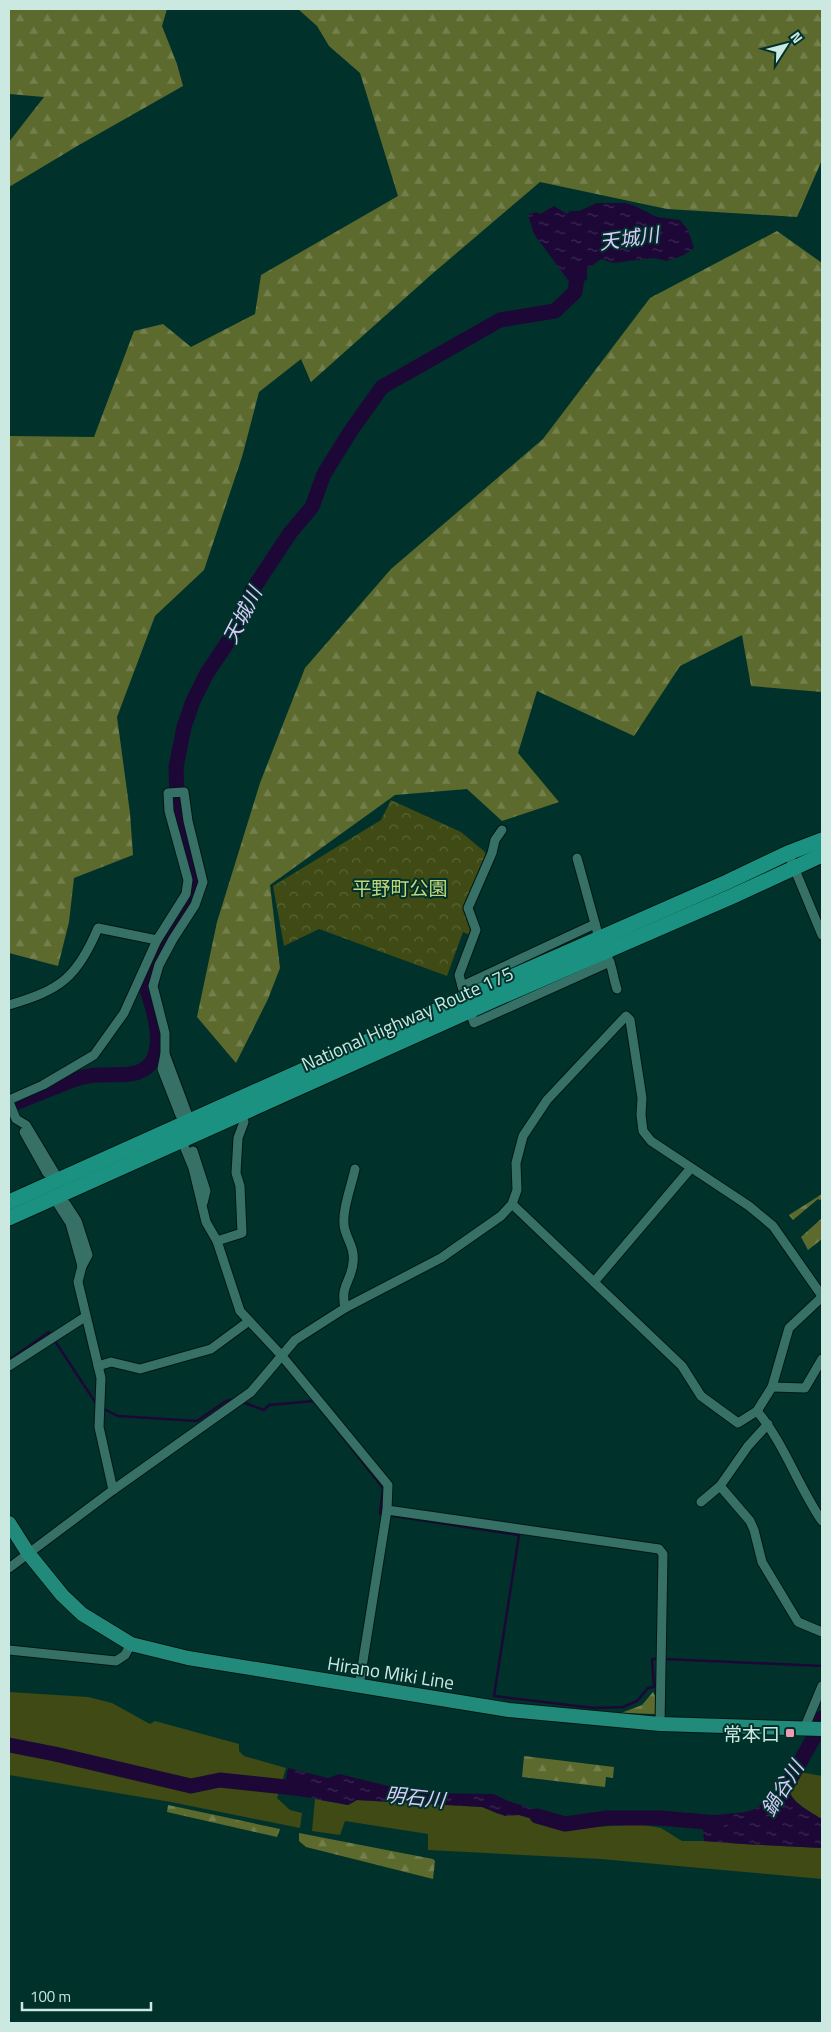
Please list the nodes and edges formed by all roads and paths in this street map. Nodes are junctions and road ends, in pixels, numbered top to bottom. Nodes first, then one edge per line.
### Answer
1 (502, 830) dead end
2 (822, 840) edge
3 (788, 853) junction
4 (822, 855) edge
5 (577, 858) dead end
6 (794, 868) junction
7 (822, 934) edge
8 (157, 940) junction
9 (602, 944) junction
10 (148, 960) junction
11 (159, 965) junction
12 (616, 989) dead end
13 (466, 998) junction
14 (9, 1005) edge
15 (9, 1101) edge
16 (241, 1114) junction
17 (185, 1118) junction
18 (16, 1119) junction
19 (188, 1146) junction
20 (356, 1168) dead end
21 (691, 1168) junction
22 (53, 1176) junction
23 (60, 1201) junction
24 (9, 1202) edge
25 (512, 1204) junction
26 (202, 1205) junction
27 (9, 1218) edge
28 (216, 1241) junction
29 (82, 1266) junction
30 (594, 1282) junction
31 (822, 1296) edge
32 (345, 1308) junction
33 (85, 1317) junction
34 (249, 1320) junction
35 (282, 1356) junction
36 (822, 1359) edge
37 (9, 1366) edge
38 (98, 1366) junction
39 (772, 1387) junction
40 (757, 1411) junction
41 (768, 1424) junction
42 (720, 1486) junction
43 (112, 1490) junction
44 (701, 1502) dead end
45 (387, 1510) junction
46 (822, 1521) edge
47 (9, 1523) edge
48 (28, 1553) junction
49 (9, 1568) edge
50 (822, 1632) edge
51 (131, 1644) junction
52 (9, 1650) edge
53 (359, 1686) junction
54 (822, 1686) edge
55 (660, 1724) junction
56 (812, 1729) edge

1 - 13 street
2 - 3 highway, National Highway Route 175
3 - 6 street
3 - 9 highway, National Highway Route 175
4 - 6 highway, National Highway Route 175
5 - 9 street
6 - 7 street
6 - 9 highway, National Highway Route 175
8 - 10 street
8 - 11 street
8 - 14 street
9 - 12 street
9 - 13 highway, National Highway Route 175
9 - 13 street
10 - 11 street
10 - 15 street
11 - 17 street
13 - 16 highway, National Highway Route 175
13 - 17 highway, National Highway Route 175
15 - 18 street
16 - 19 highway, National Highway Route 175
16 - 28 street
17 - 22 highway, National Highway Route 175
18 - 22 street
18 - 22 street
19 - 23 highway, National Highway Route 175
19 - 26 street
19 - 26 street
20 - 32 street
21 - 25 street
21 - 30 street
21 - 31 street
22 - 24 highway, National Highway Route 175
23 - 27 highway, National Highway Route 175
23 - 29 street
23 - 29 street
25 - 30 street
25 - 32 street
26 - 28 street
28 - 34 street
29 - 33 street
30 - 40 street
31 - 39 street
32 - 35 street
33 - 37 street
33 - 38 street
34 - 35 street
34 - 38 street
35 - 43 street
35 - 45 street
36 - 39 street
38 - 43 street
39 - 40 street
40 - 41 street
41 - 42 street
41 - 46 street
42 - 44 street
42 - 50 street
43 - 48 street
45 - 53 street
45 - 55 street
47 - 48 main road, Hirano Miki Line
48 - 49 street
48 - 51 main road, Hirano Miki Line
51 - 52 street
51 - 53 main road, Hirano Miki Line
53 - 55 main road, Hirano Miki Line
54 - 56 street
55 - 56 main road, Hirano Miki Line

